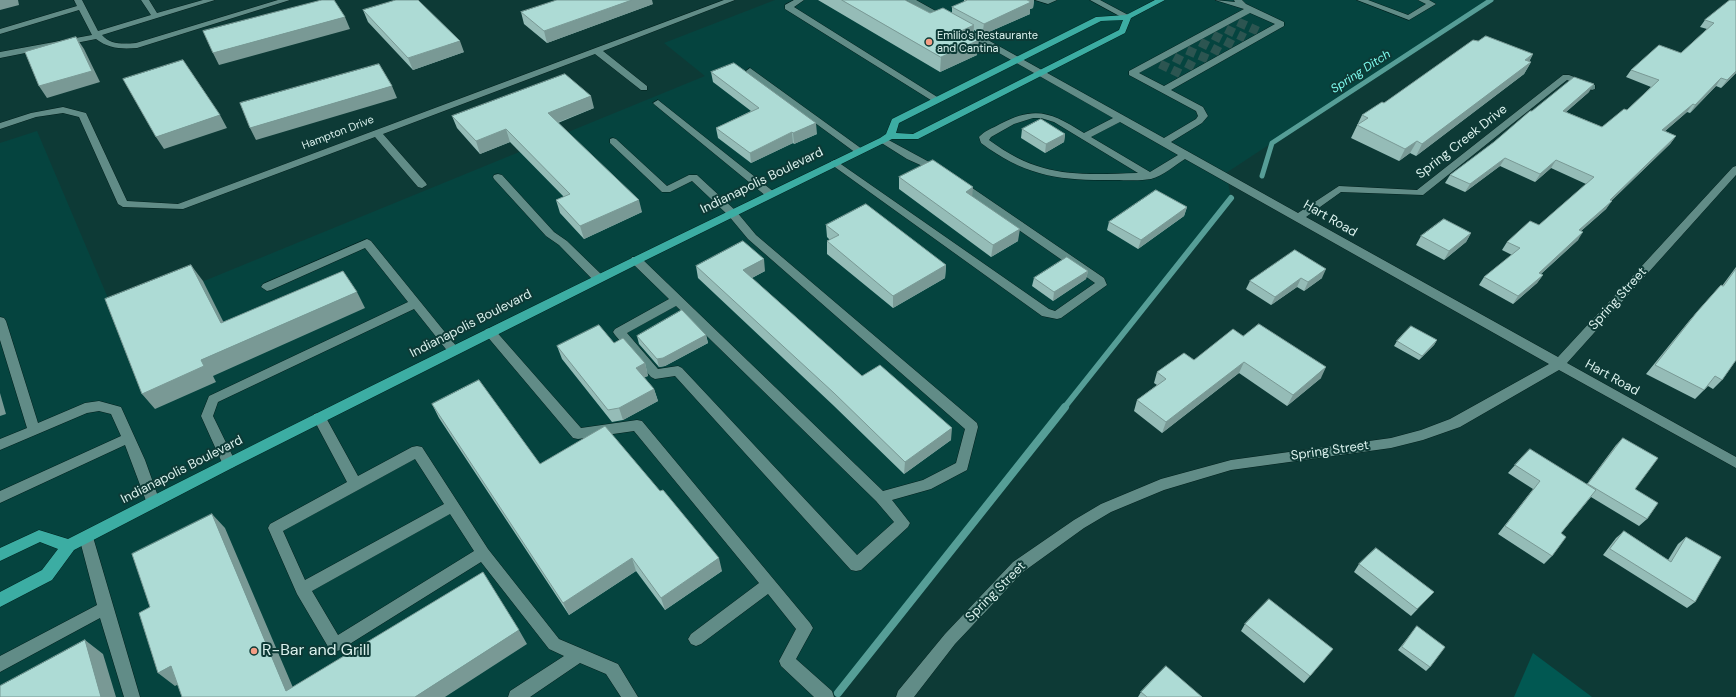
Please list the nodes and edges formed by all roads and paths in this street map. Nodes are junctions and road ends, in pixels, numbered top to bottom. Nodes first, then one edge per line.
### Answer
1 (145, 0) edge
2 (211, 0) edge
3 (286, 0) edge
4 (731, 0) edge
5 (800, 0) edge
6 (910, 0) edge
7 (1039, 0) edge
8 (1053, 0) edge
9 (1094, 0) edge
10 (1161, 0) edge
11 (1219, 0) edge
12 (1361, 0) edge
13 (1422, 0) edge
14 (80, 3) edge
15 (1243, 5) edge
16 (155, 16) junction
17 (1128, 16) junction
18 (0, 32) edge
19 (97, 35) junction
20 (596, 50) junction
21 (0, 55) edge
22 (1018, 59) junction
23 (750, 71) dead end
24 (1040, 72) junction
25 (1592, 87) edge
26 (644, 88) dead end
27 (1164, 90) junction
28 (937, 100) junction
29 (658, 103) dead end
30 (1121, 117) junction
31 (0, 126) edge
32 (376, 132) junction
33 (1084, 137) junction
34 (886, 138) junction
35 (613, 141) dead end
36 (1165, 142) junction
37 (859, 151) junction
38 (1186, 154) junction
39 (836, 163) junction
40 (1736, 169) edge
41 (1150, 176) junction
42 (498, 177) dead end
43 (422, 185) dead end
44 (770, 194) junction
45 (732, 213) junction
46 (1299, 217) junction
47 (636, 260) junction
48 (598, 278) junction
49 (267, 287) dead end
50 (677, 300) junction
51 (416, 303) junction
52 (0, 321) edge
53 (490, 332) junction
54 (453, 350) junction
55 (1559, 364) junction
56 (319, 418) junction
57 (34, 430) junction
58 (128, 438) junction
59 (0, 445) edge
60 (229, 463) junction
61 (1736, 463) edge
62 (355, 484) junction
63 (0, 497) edge
64 (881, 497) junction
65 (153, 502) junction
66 (451, 506) junction
67 (86, 537) junction
68 (69, 546) junction
69 (483, 553) junction
70 (0, 555) edge
71 (769, 584) junction
72 (302, 589) junction
73 (0, 600) edge
74 (105, 608) junction
75 (696, 639) dead end
76 (580, 655) junction
77 (0, 664) edge
78 (132, 697) edge
79 (516, 697) edge
80 (630, 697) edge
81 (826, 697) edge
82 (904, 697) edge

1 - 16 street
2 - 16 street
3 - 19 street
4 - 20 street, Hampton Drive
5 - 28 street
6 - 22 street, Hart Road
7 - 8 street
9 - 17 street
10 - 17 highway
11 - 15 street
12 - 13 street
14 - 18 street
14 - 19 street
15 - 27 street
15 - 27 street
16 - 19 street
17 - 22 highway
17 - 24 highway, Indianapolis Boulevard
19 - 21 street
20 - 26 street
20 - 32 street, Hampton Drive
22 - 24 street, Hart Road
22 - 28 highway
23 - 37 street
24 - 30 street, Hart Road
24 - 34 highway, Indianapolis Boulevard
25 - 46 street, Spring Creek Drive
27 - 36 street
28 - 34 highway
29 - 44 street
30 - 33 street
30 - 36 street, Hart Road
31 - 32 street, Hampton Drive
32 - 43 street
33 - 41 street
33 - 41 street
34 - 37 highway, Indianapolis Boulevard
34 - 39 street
35 - 45 street
36 - 38 street, Hart Road
37 - 39 highway, Indianapolis Boulevard
38 - 41 street
38 - 46 street, Hart Road
39 - 44 highway, Indianapolis Boulevard
40 - 55 street, Spring Street
42 - 48 street
44 - 45 highway, Indianapolis Boulevard
45 - 47 highway, Indianapolis Boulevard
45 - 64 street
46 - 55 street, Hart Road
47 - 48 highway, Indianapolis Boulevard
47 - 50 street
48 - 53 highway, Indianapolis Boulevard
49 - 51 street
50 - 64 street
50 - 64 street
51 - 54 street
51 - 60 street
52 - 57 street
53 - 54 highway, Indianapolis Boulevard
53 - 71 street
54 - 56 highway, Indianapolis Boulevard
55 - 61 street, Hart Road
55 - 82 street, Spring Street
56 - 60 highway, Indianapolis Boulevard
56 - 62 street
57 - 58 street
57 - 59 street
58 - 63 street
58 - 65 street
60 - 65 highway, Indianapolis Boulevard
62 - 66 street
62 - 72 street
65 - 67 highway, Indianapolis Boulevard
66 - 69 street
66 - 72 street
67 - 68 highway, Indianapolis Boulevard
67 - 74 street
68 - 70 highway
68 - 73 highway, Indianapolis Boulevard
69 - 72 street
69 - 76 street
71 - 75 street
71 - 81 street
74 - 77 street
74 - 78 street
76 - 79 street
76 - 80 street

